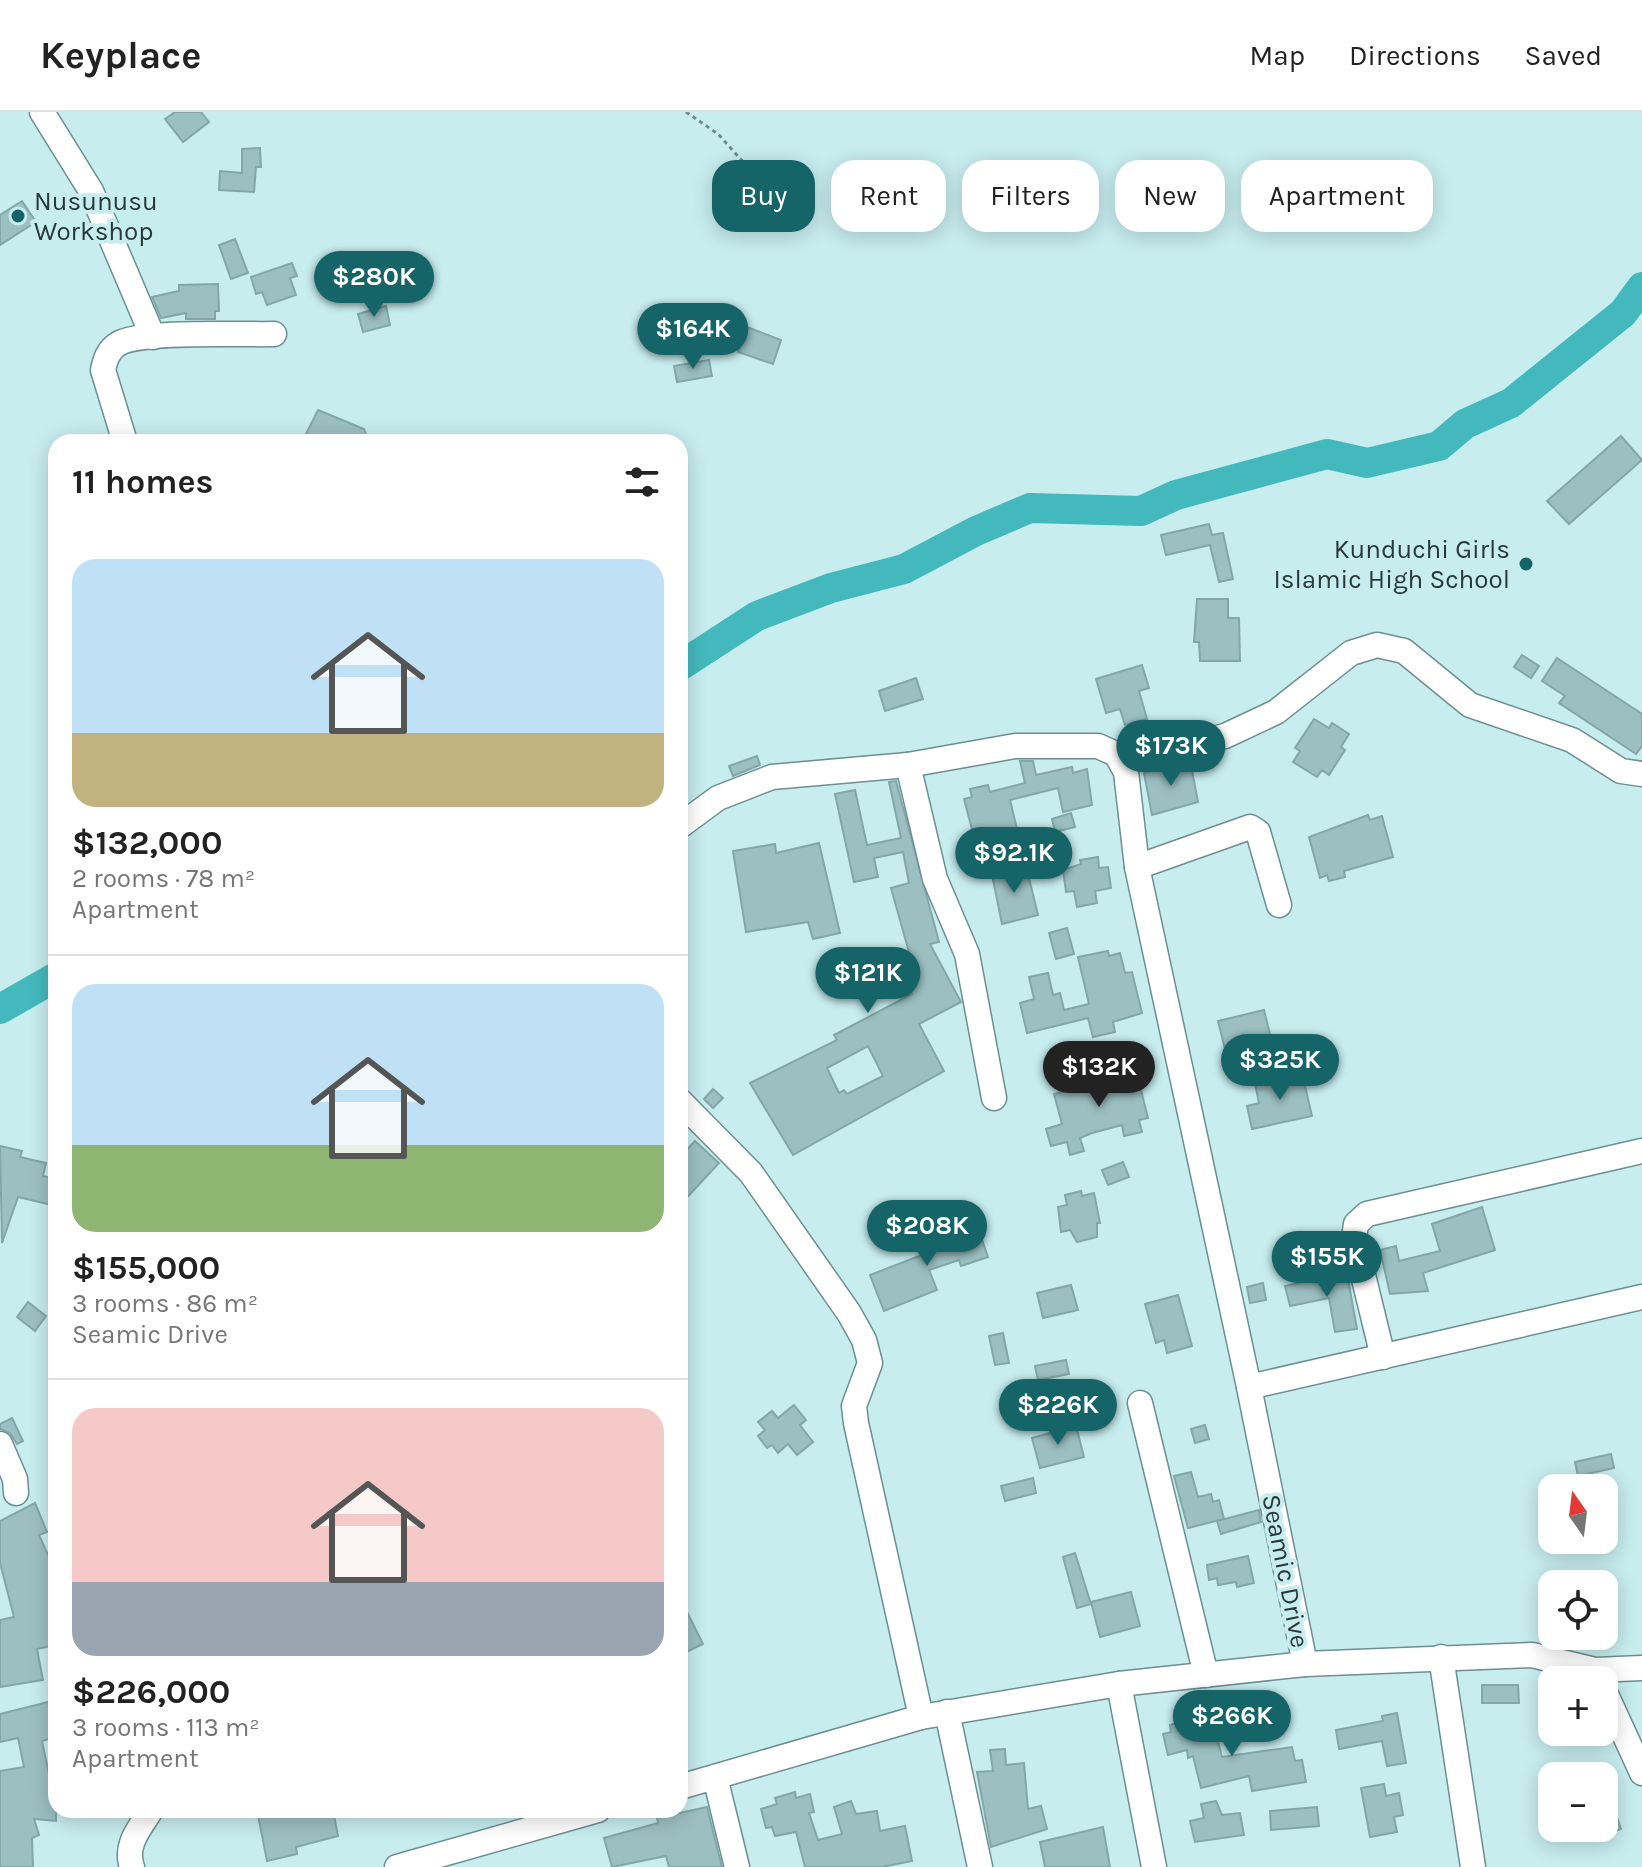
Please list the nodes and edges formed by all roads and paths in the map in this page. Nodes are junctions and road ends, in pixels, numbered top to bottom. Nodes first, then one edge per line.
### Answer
1 (42, 112) edge
2 (686, 112) edge
3 (741, 160) edge
4 (274, 334) dead end
5 (153, 337) junction
6 (123, 434) edge
7 (1122, 762) junction
8 (908, 765) junction
9 (1642, 774) edge
10 (688, 820) edge
11 (1137, 867) junction
12 (1279, 905) dead end
13 (994, 1098) dead end
14 (688, 1109) edge
15 (1642, 1151) edge
16 (1642, 1297) edge
17 (1383, 1357) junction
18 (1249, 1387) junction
19 (1140, 1403) dead end
20 (0, 1444) edge
21 (16, 1493) dead end
22 (1441, 1657) junction
23 (1305, 1664) junction
24 (1561, 1666) edge
25 (1642, 1668) edge
26 (1206, 1675) junction
27 (1618, 1675) edge
28 (1119, 1684) junction
29 (947, 1712) junction
30 (921, 1717) junction
31 (1618, 1721) edge
32 (1642, 1773) edge
33 (715, 1777) junction
34 (688, 1785) edge
35 (146, 1818) edge
36 (570, 1818) edge
37 (132, 1867) edge
38 (397, 1867) edge
39 (737, 1867) edge
40 (980, 1867) edge
41 (1154, 1867) edge
42 (1473, 1867) edge

1 - 5 street
2 - 3 path
4 - 5 street
5 - 6 street
7 - 8 street
7 - 9 street
7 - 11 street, Seamic Drive
8 - 10 street
8 - 13 street
11 - 12 street
11 - 18 street, Seamic Drive
14 - 30 street
15 - 17 street
16 - 17 street
17 - 18 street
18 - 23 street, Seamic Drive
19 - 26 street
20 - 21 street
22 - 23 street
22 - 24 street
22 - 42 street
23 - 26 street, Seamic Drive
25 - 27 street
26 - 28 street, Seamic Drive
28 - 29 street, Seamic Drive
28 - 41 street
29 - 30 street, Seamic Drive
29 - 40 street
30 - 33 street, Seamic Drive
31 - 32 street
33 - 34 street, Seamic Drive
33 - 39 street
35 - 37 street
36 - 38 street

